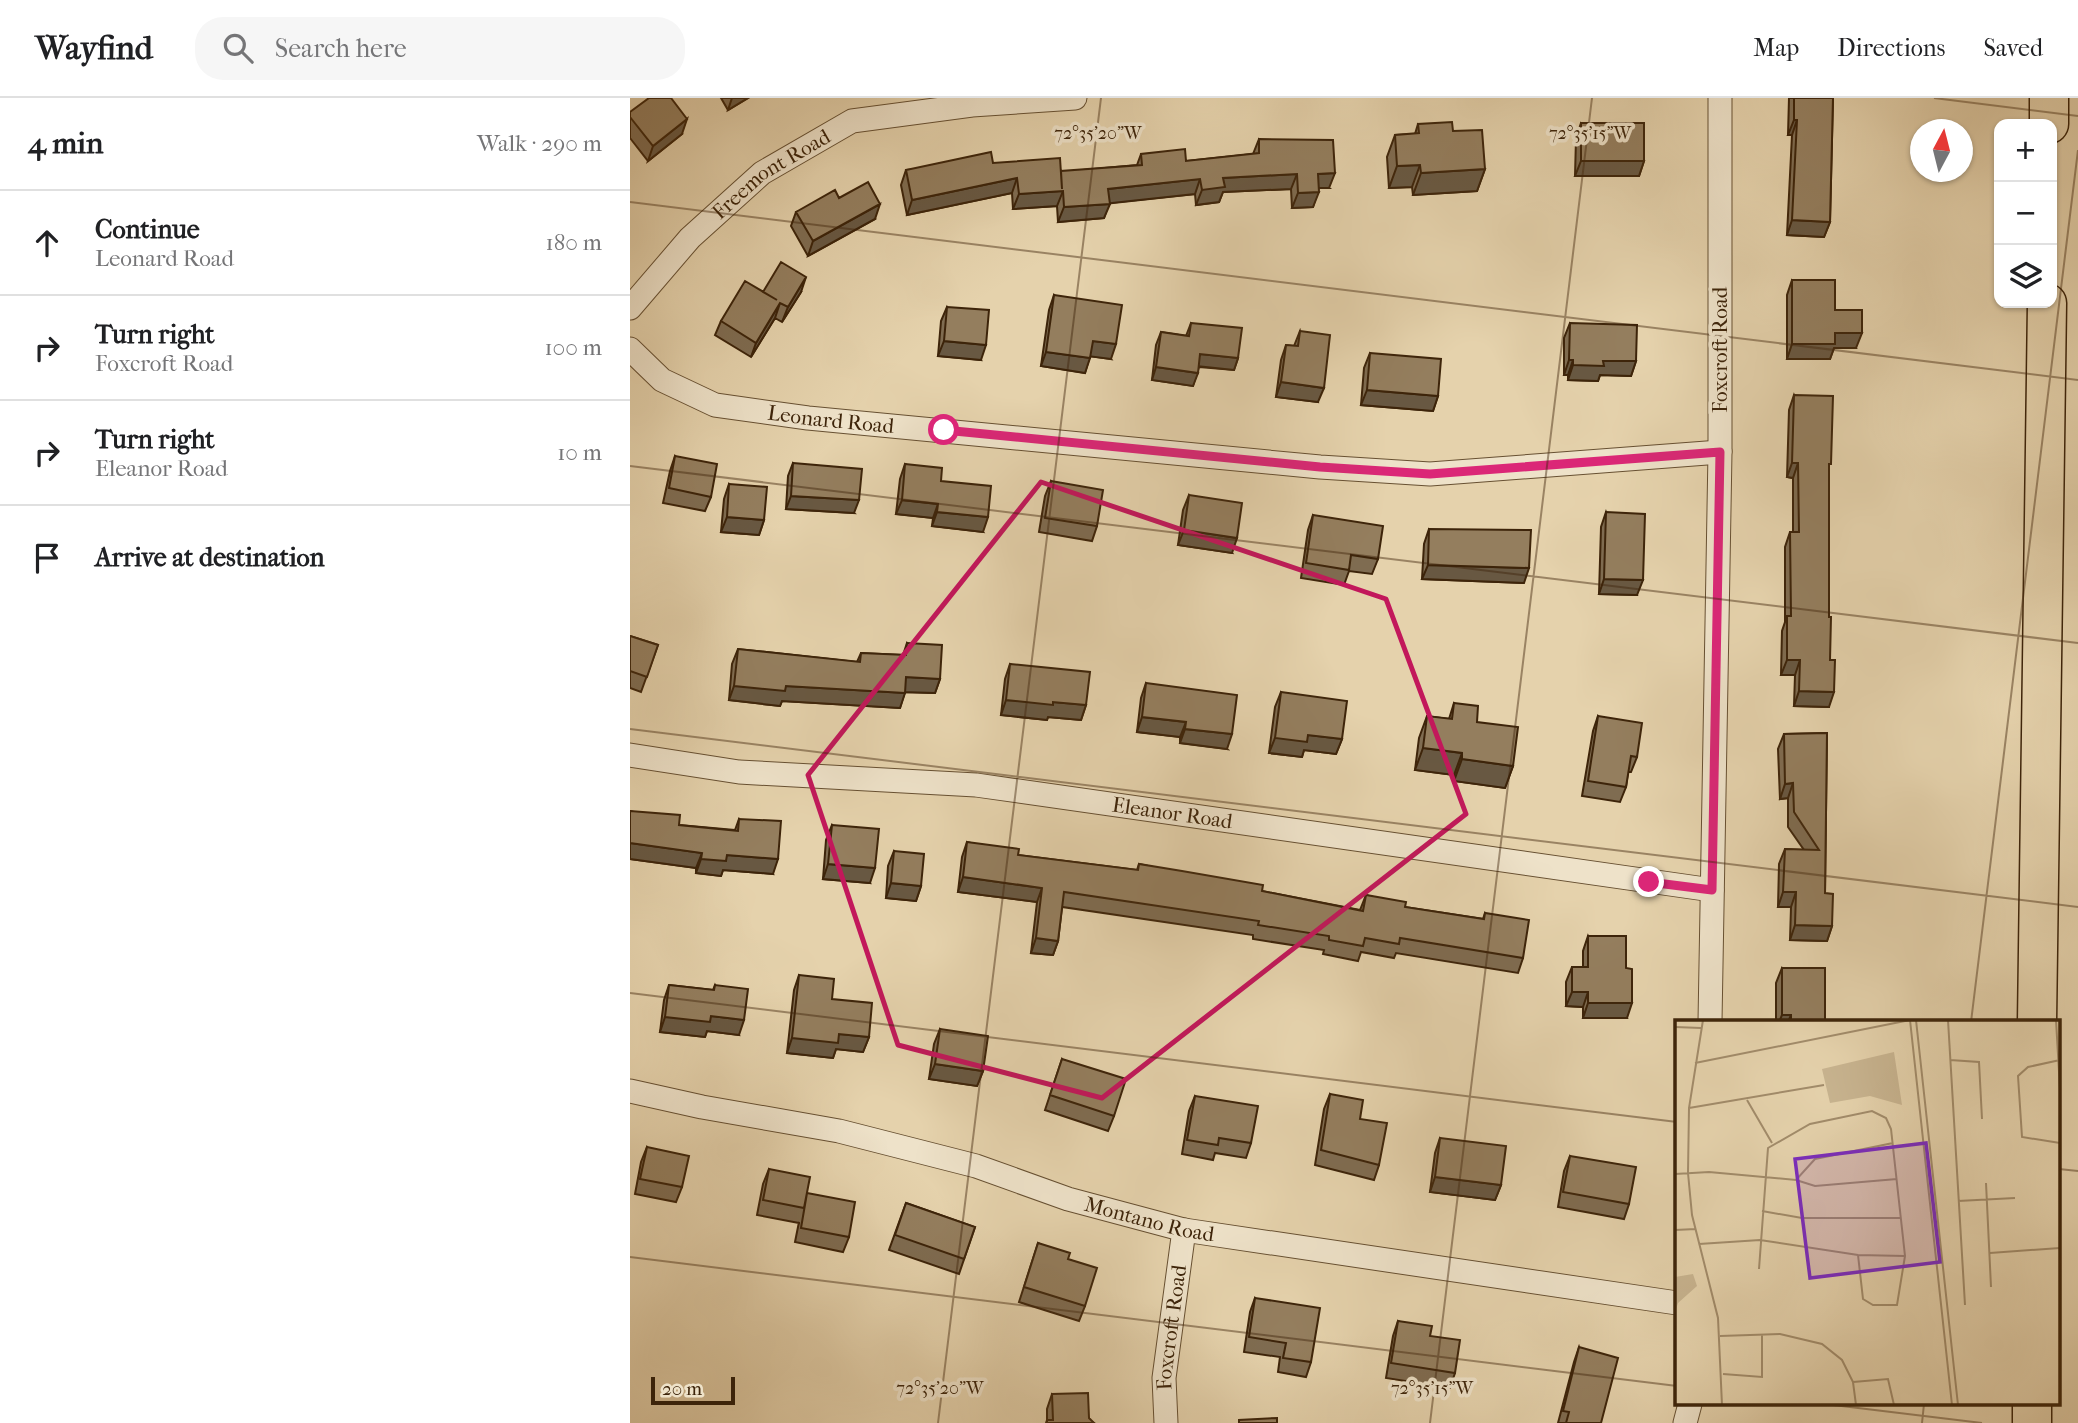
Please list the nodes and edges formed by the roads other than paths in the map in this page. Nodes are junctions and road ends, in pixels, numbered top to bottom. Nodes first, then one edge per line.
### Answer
1 (1075, 98) edge
2 (1720, 98) edge
3 (2049, 98) edge
4 (2049, 119) edge
5 (630, 308) edge
6 (2047, 308) edge
7 (630, 349) edge
8 (1720, 452) junction
9 (630, 754) edge
10 (1712, 890) junction
11 (1710, 1020) edge
12 (2037, 1020) edge
13 (630, 1091) edge
14 (1184, 1230) junction
15 (1675, 1303) edge
16 (1689, 1406) edge
17 (1166, 1423) edge
18 (1685, 1423) edge

1 - 5 street, Freemont Road
2 - 8 street, Foxcroft Road
3 - 4 highway
6 - 12 highway
7 - 8 street, Leonard Road
8 - 10 street, Foxcroft Road
9 - 10 street, Eleanor Road
10 - 11 street, Foxcroft Road
13 - 14 street, Montano Road
14 - 15 street, Montano Road
14 - 17 street, Foxcroft Road
16 - 18 street

